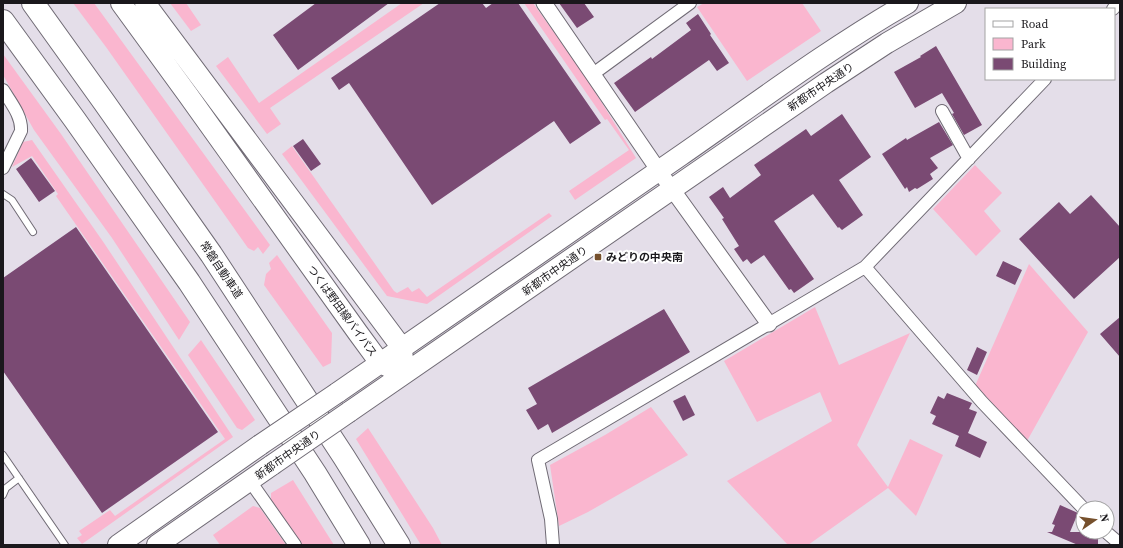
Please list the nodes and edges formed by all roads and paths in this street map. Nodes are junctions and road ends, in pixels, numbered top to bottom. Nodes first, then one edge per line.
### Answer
1 (33, 3) edge
2 (121, 3) edge
3 (145, 3) edge
4 (544, 3) edge
5 (690, 3) edge
6 (908, 3) edge
7 (956, 3) edge
8 (3, 21) edge
9 (592, 74) junction
10 (1044, 80) edge
11 (3, 90) edge
12 (942, 111) dead end
13 (969, 159) junction
14 (3, 168) edge
15 (659, 170) junction
16 (672, 189) junction
17 (3, 194) edge
18 (33, 232) dead end
19 (865, 267) junction
20 (769, 324) junction
21 (402, 348) junction
22 (380, 363) junction
23 (404, 374) junction
24 (3, 455) edge
25 (19, 478) junction
26 (250, 481) junction
27 (3, 494) edge
28 (1075, 500) edge
29 (65, 545) edge
30 (118, 545) edge
31 (157, 545) edge
32 (295, 545) edge
33 (359, 545) edge
34 (399, 545) edge
35 (553, 545) edge

1 - 34 highway, 常磐自動車道
2 - 22 main road, つくば野田線バイパス
3 - 21 main road
4 - 9 street
5 - 9 street
6 - 15 main road
7 - 16 main road, 新都市中央通り
8 - 33 highway
9 - 15 street
10 - 13 street
11 - 14 street
12 - 13 street
13 - 19 street
15 - 16 street
15 - 21 main road
16 - 20 street
16 - 23 main road, 新都市中央通り
17 - 18 lane
19 - 20 street
19 - 28 street
20 - 35 street
21 - 22 main road
21 - 23 main road
22 - 23 main road, つくば野田線バイパス
22 - 30 main road, bridge
23 - 26 main road, 新都市中央通り, bridge
24 - 25 lane
25 - 27 lane
25 - 29 lane
26 - 31 main road, 新都市中央通り
26 - 32 street

